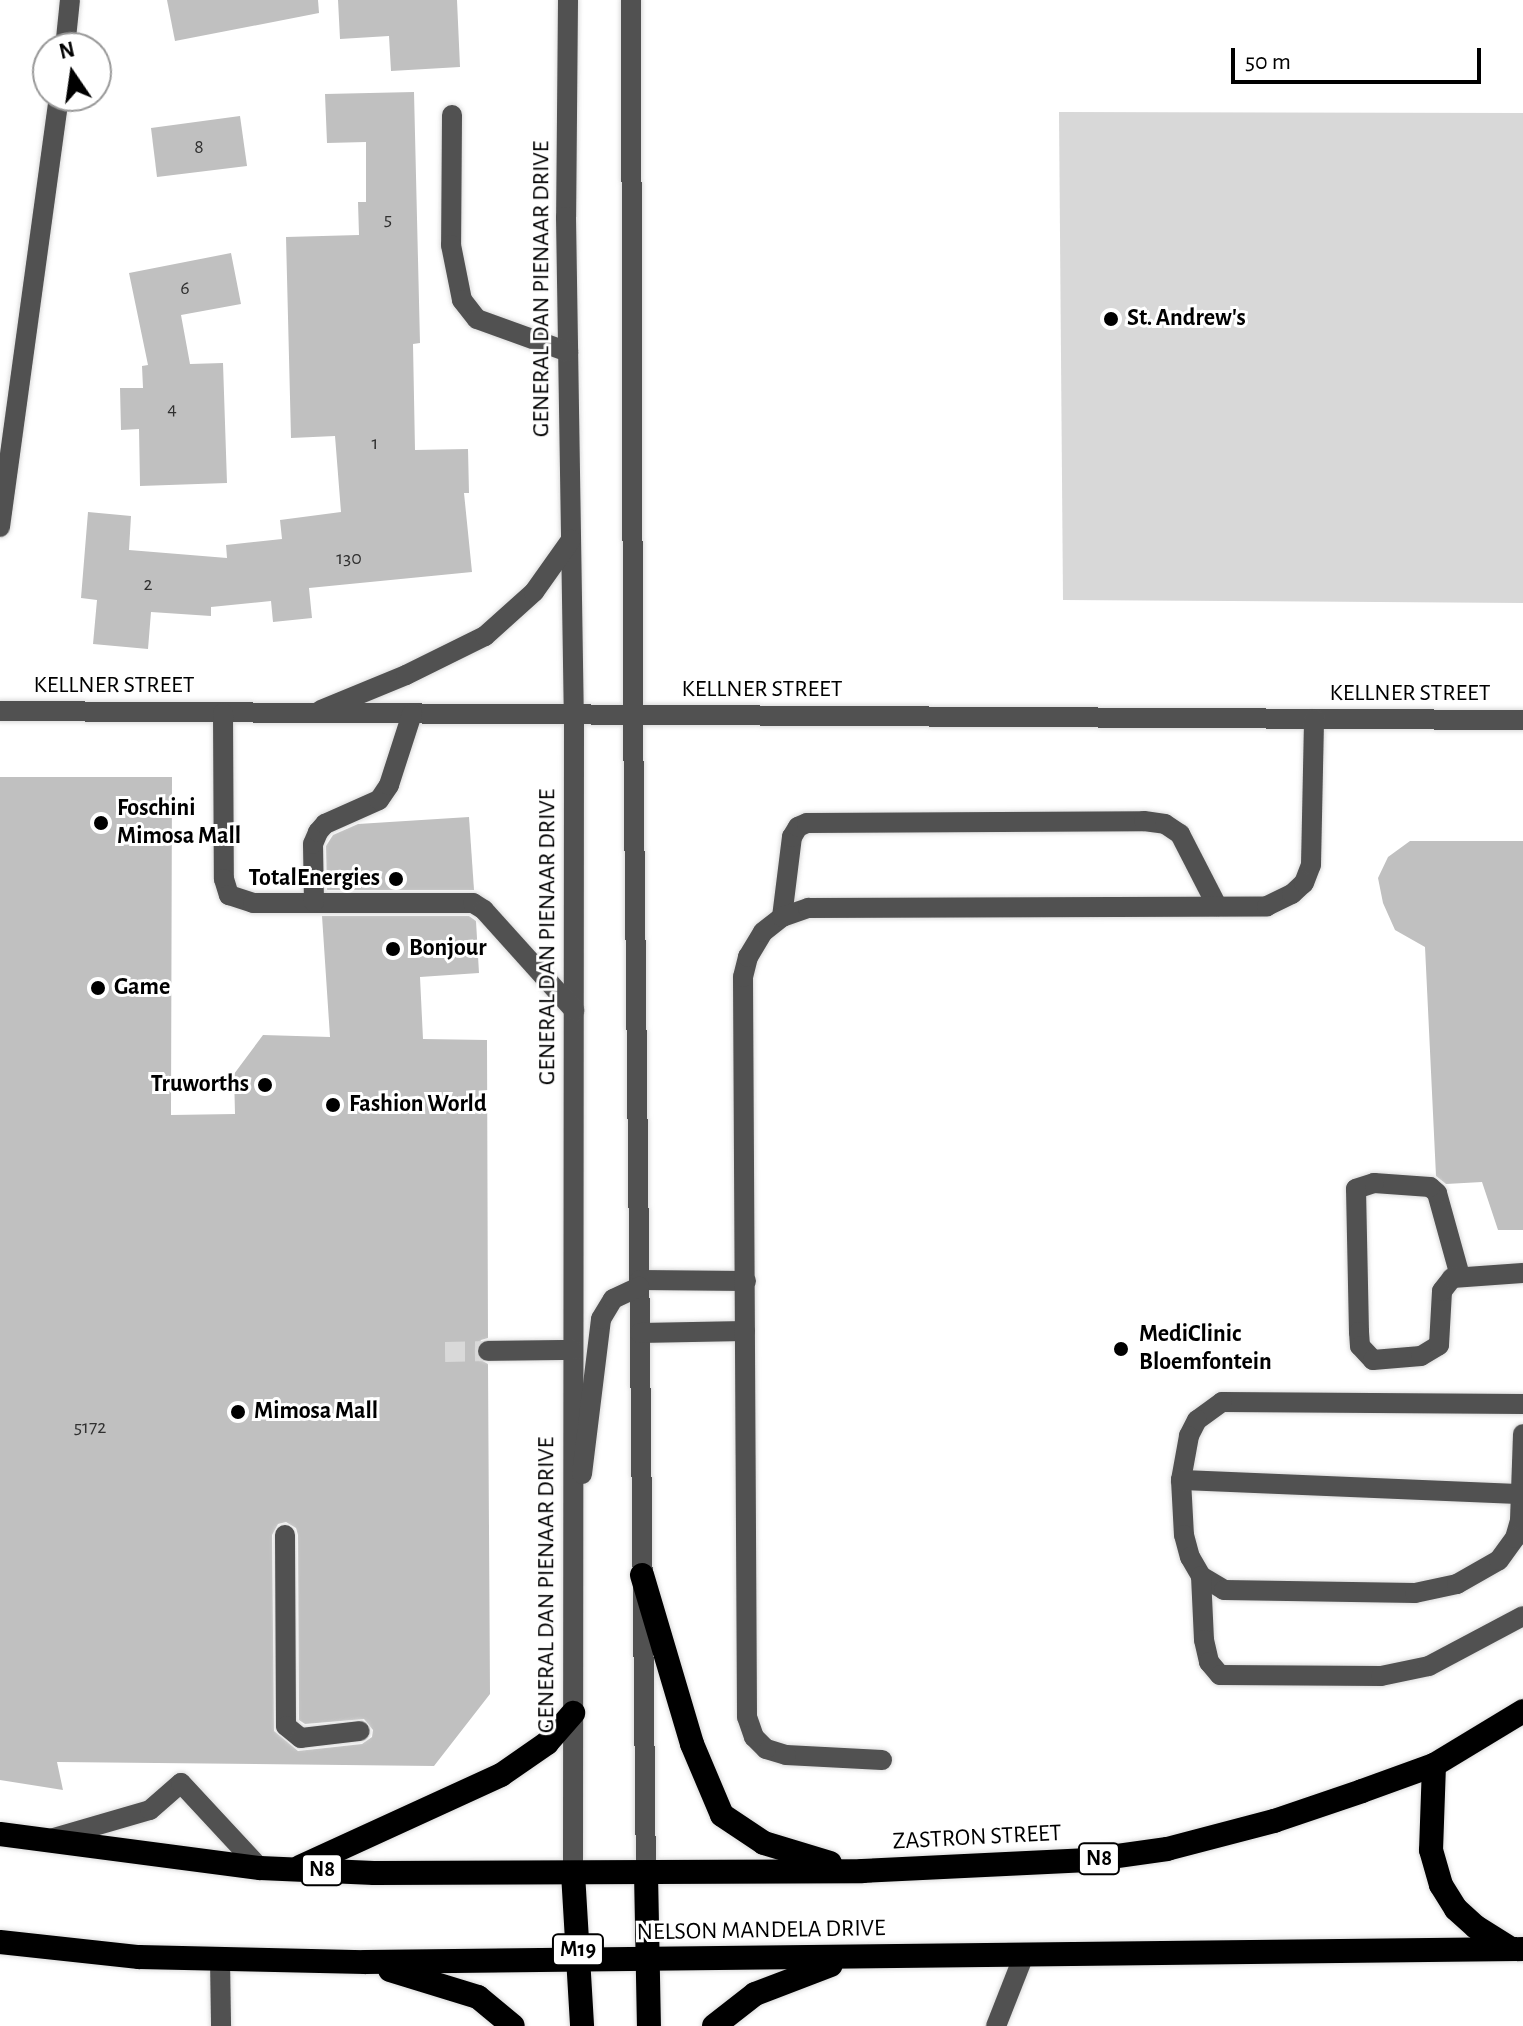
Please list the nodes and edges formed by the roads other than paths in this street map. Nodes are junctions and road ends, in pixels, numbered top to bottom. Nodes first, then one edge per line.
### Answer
1 (70, 0) edge
2 (568, 0) edge
3 (579, 0) edge
4 (631, 0) edge
5 (67, 32) edge
6 (567, 64) junction
7 (57, 112) edge
8 (452, 115) dead end
9 (568, 352) junction
10 (0, 527) edge
11 (571, 540) junction
12 (0, 711) edge
13 (223, 713) junction
14 (314, 713) junction
15 (412, 714) junction
16 (574, 715) junction
17 (633, 715) junction
18 (1314, 719) junction
19 (1523, 720) edge
20 (314, 902) junction
21 (1217, 906) junction
22 (782, 917) junction
23 (574, 1010) junction
24 (1523, 1273) edge
25 (1460, 1276) junction
26 (746, 1281) junction
27 (639, 1284) junction
28 (745, 1331) junction
29 (640, 1333) junction
30 (573, 1350) junction
31 (488, 1351) tunnel mouth
32 (1523, 1404) edge
33 (1523, 1434) edge
34 (1181, 1480) junction
35 (1521, 1505) edge
36 (573, 1526) junction
37 (285, 1535) dead end
38 (642, 1575) junction
39 (1201, 1576) junction
40 (1523, 1616) edge
41 (1523, 1711) edge
42 (573, 1713) junction
43 (360, 1731) dead end
44 (882, 1760) dead end
45 (1434, 1765) junction
46 (0, 1834) edge
47 (42, 1841) junction
48 (260, 1868) junction
49 (294, 1869) junction
50 (862, 1871) junction
51 (573, 1873) junction
52 (646, 1873) junction
53 (0, 1942) edge
54 (1518, 1949) edge
55 (1024, 1955) junction
56 (849, 1958) junction
57 (220, 1959) junction
58 (647, 1960) junction
59 (579, 1961) junction
60 (365, 1962) junction
61 (221, 2026) edge
62 (513, 2026) edge
63 (582, 2026) edge
64 (649, 2026) edge
65 (714, 2026) edge
66 (996, 2026) edge

1 - 5 street
2 - 6 street, GENERAL DAN PIENAAR DRIVE
3 - 6 street
4 - 17 street
6 - 9 street, GENERAL DAN PIENAAR DRIVE
7 - 10 street
8 - 9 street
9 - 11 street, GENERAL DAN PIENAAR DRIVE
11 - 14 street
11 - 16 street, GENERAL DAN PIENAAR DRIVE
12 - 13 street, KELLNER STREET
13 - 14 street, KELLNER STREET
13 - 20 street
14 - 15 street, KELLNER STREET
15 - 16 street, KELLNER STREET
15 - 20 street
16 - 17 street, KELLNER STREET
16 - 23 street, GENERAL DAN PIENAAR DRIVE
17 - 18 street, KELLNER STREET
17 - 27 street
18 - 19 street, KELLNER STREET
18 - 21 street
20 - 23 street
21 - 22 street
21 - 22 street
22 - 26 street
23 - 30 street, GENERAL DAN PIENAAR DRIVE
24 - 25 street
25 - 25 street
26 - 27 street
26 - 28 street
27 - 29 street
27 - 36 street
28 - 29 street
28 - 44 street
29 - 38 street
30 - 31 street
30 - 36 street, GENERAL DAN PIENAAR DRIVE
32 - 34 street
33 - 35 street
34 - 35 street
34 - 39 street
35 - 39 street
36 - 42 street, GENERAL DAN PIENAAR DRIVE
37 - 43 street
38 - 50 highway
38 - 52 street
39 - 40 street
41 - 45 highway, ZASTRON STREET / N8
42 - 49 highway
42 - 51 street, GENERAL DAN PIENAAR DRIVE
45 - 50 highway, ZASTRON STREET / N8
45 - 54 highway
46 - 47 highway, N8
47 - 48 highway, N8
47 - 48 street
48 - 49 highway, N8
49 - 51 highway, N8
50 - 52 highway, ZASTRON STREET / N8
51 - 52 highway, N8
51 - 59 highway, M19
52 - 58 highway
53 - 57 highway, NELSON MANDELA DRIVE
54 - 55 highway, NELSON MANDELA DRIVE
55 - 56 highway, NELSON MANDELA DRIVE
55 - 66 street
56 - 58 highway, NELSON MANDELA DRIVE
56 - 65 highway
57 - 60 highway, NELSON MANDELA DRIVE
57 - 61 street
58 - 59 highway, NELSON MANDELA DRIVE
58 - 64 highway
59 - 60 highway, NELSON MANDELA DRIVE
59 - 63 highway, M19
60 - 62 highway

